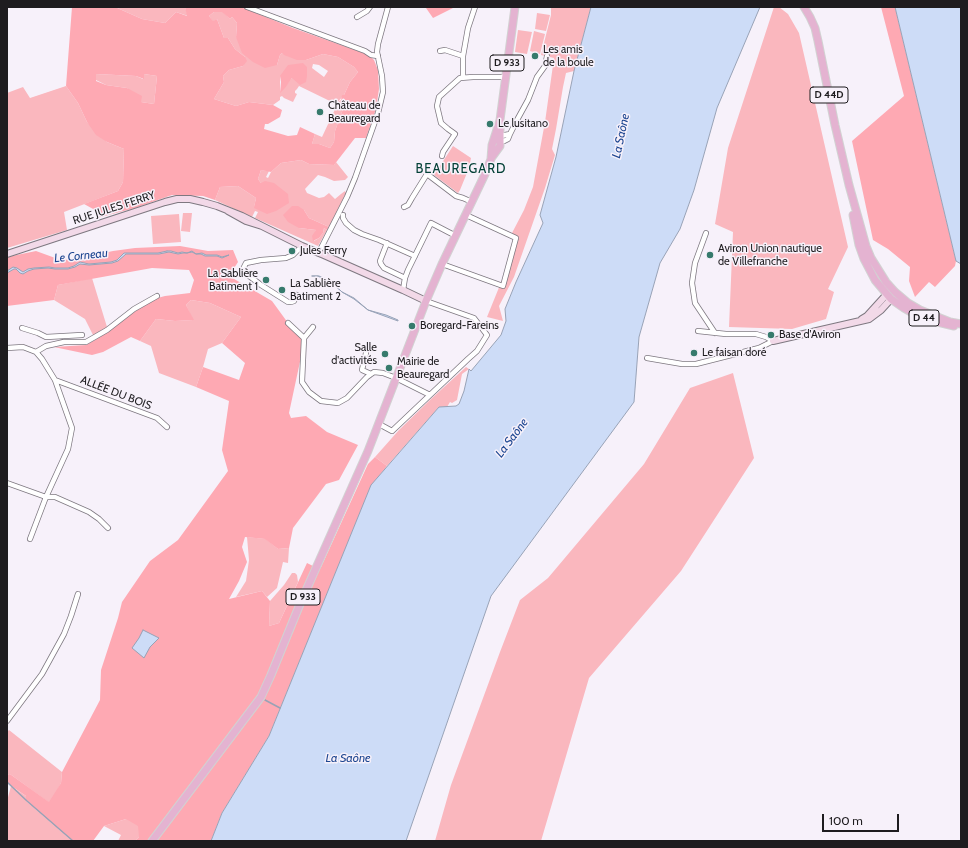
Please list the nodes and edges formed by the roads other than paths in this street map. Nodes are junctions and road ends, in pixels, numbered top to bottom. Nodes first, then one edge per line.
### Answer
1 (247, 7) edge
2 (370, 7) edge
3 (388, 7) edge
4 (475, 7) edge
5 (515, 7) edge
6 (804, 7) edge
7 (357, 17) dead end
8 (440, 51) dead end
9 (377, 54) junction
10 (463, 56) junction
11 (547, 56) dead end
12 (463, 77) junction
13 (505, 77) junction
14 (498, 138) junction
15 (442, 156) dead end
16 (849, 185) junction
17 (472, 202) junction
18 (404, 207) dead end
19 (343, 215) dead end
20 (466, 215) junction
21 (706, 233) dead end
22 (456, 236) junction
23 (387, 243) junction
24 (302, 246) junction
25 (318, 252) junction
26 (7, 254) edge
27 (414, 256) junction
28 (442, 264) junction
29 (405, 278) junction
30 (403, 290) junction
31 (895, 292) junction
32 (297, 295) dead end
33 (157, 296) dead end
34 (889, 296) junction
35 (426, 301) junction
36 (288, 323) dead end
37 (961, 326) edge
38 (22, 328) dead end
39 (313, 328) dead end
40 (698, 331) dead end
41 (715, 333) junction
42 (82, 335) dead end
43 (46, 337) junction
44 (304, 338) junction
45 (773, 341) junction
46 (46, 346) junction
47 (7, 348) edge
48 (36, 352) junction
49 (366, 353) dead end
50 (647, 358) dead end
51 (371, 374) junction
52 (396, 378) junction
53 (55, 380) junction
54 (430, 395) junction
55 (379, 424) junction
56 (167, 427) dead end
57 (7, 483) edge
58 (46, 498) junction
59 (108, 528) dead end
60 (30, 539) dead end
61 (78, 594) dead end
62 (7, 722) edge
63 (152, 841) edge

1 - 9 street
2 - 7 street
3 - 9 street
4 - 10 street
5 - 13 main road, D 933
6 - 16 main road, D 44D
8 - 10 street
9 - 25 street
10 - 12 street
11 - 14 street
12 - 13 street
12 - 15 street
13 - 14 main road, D 933
14 - 17 main road, D 933
16 - 31 main road, D 44D
16 - 34 main road, D 44D
17 - 18 street
17 - 20 main road, D 933
19 - 23 street
20 - 22 main road, D 933
20 - 28 street
21 - 41 street
22 - 27 street
22 - 28 main road, D 933
23 - 27 street
23 - 29 street
24 - 25 street, RUE JULES FERRY
24 - 26 street, RUE JULES FERRY
24 - 32 street
25 - 30 street, RUE JULES FERRY
27 - 29 street
28 - 35 main road, D 933
29 - 30 street
30 - 35 street, RUE JULES FERRY
31 - 34 main road
31 - 37 main road, D 44
33 - 46 street
34 - 37 main road, D 44
34 - 45 street
35 - 52 main road, D 933
35 - 54 street
36 - 44 street
38 - 43 street
39 - 44 street
40 - 41 street
41 - 45 street
42 - 43 street
43 - 46 street
44 - 51 street
45 - 50 street
46 - 48 street
47 - 48 street
48 - 53 street
49 - 51 street
51 - 52 street
52 - 54 street
52 - 55 main road, D 933
53 - 56 street, ALLÉE DU BOIS
53 - 58 street
54 - 55 street
55 - 63 main road, D 933
57 - 58 street
58 - 59 street
58 - 60 street
61 - 62 street

